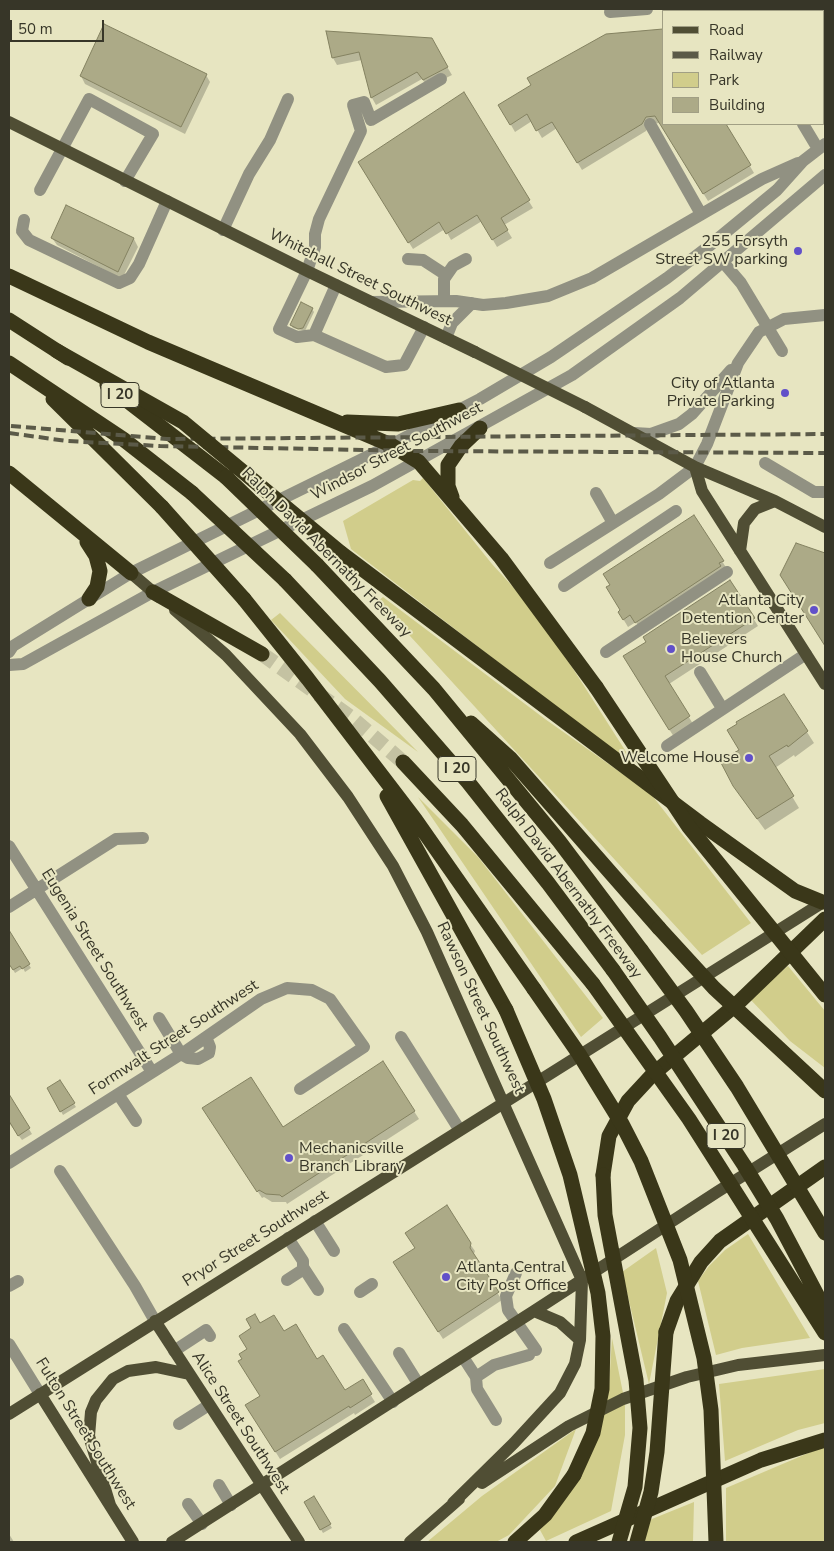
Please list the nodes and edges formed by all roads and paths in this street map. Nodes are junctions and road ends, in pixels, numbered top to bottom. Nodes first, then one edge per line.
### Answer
1 (647, 9) edge
2 (610, 12) dead end
3 (441, 79) dead end
4 (288, 99) dead end
5 (9, 122) edge
6 (650, 124) dead end
7 (804, 125) edge
8 (822, 146) edge
9 (62, 148) junction
10 (803, 161) junction
11 (825, 175) edge
12 (125, 180) junction
13 (40, 190) dead end
14 (166, 202) junction
15 (701, 214) junction
16 (24, 220) dead end
17 (223, 230) junction
18 (408, 259) dead end
19 (466, 259) dead end
20 (723, 262) junction
21 (307, 271) junction
22 (446, 275) junction
23 (9, 276) edge
24 (336, 285) junction
25 (444, 301) junction
26 (371, 302) junction
27 (472, 303) junction
28 (825, 315) edge
29 (9, 320) edge
30 (424, 327) junction
31 (766, 328) junction
32 (314, 335) junction
33 (446, 338) junction
34 (57, 351) junction
35 (782, 351) dead end
36 (9, 363) edge
37 (738, 363) junction
38 (31, 377) junction
39 (459, 410) junction
40 (330, 420) junction
41 (480, 428) junction
42 (634, 433) junction
43 (390, 445) junction
44 (419, 462) junction
45 (766, 463) dead end
46 (694, 467) junction
47 (9, 473) edge
48 (825, 492) edge
49 (596, 493) dead end
50 (453, 500) junction
51 (775, 501) junction
52 (676, 511) dead end
53 (614, 523) junction
54 (825, 527) edge
55 (75, 528) junction
56 (740, 551) junction
57 (550, 563) dead end
58 (727, 572) dead end
59 (131, 573) junction
60 (564, 586) dead end
61 (153, 592) junction
62 (89, 599) junction
63 (9, 652) edge
64 (606, 652) dead end
65 (262, 654) tunnel mouth
66 (806, 654) junction
67 (9, 665) edge
68 (700, 672) dead end
69 (825, 684) edge
70 (434, 689) junction
71 (722, 708) junction
72 (667, 746) dead end
73 (362, 752) junction
74 (403, 762) tunnel mouth
75 (143, 838) dead end
76 (9, 846) edge
77 (37, 889) junction
78 (824, 902) edge
79 (9, 907) edge
80 (825, 919) edge
81 (825, 995) edge
82 (160, 1018) dead end
83 (401, 1037) dead end
84 (182, 1054) junction
85 (152, 1072) junction
86 (300, 1089) dead end
87 (825, 1091) edge
88 (118, 1094) junction
89 (504, 1101) junction
90 (136, 1121) dead end
91 (825, 1124) edge
92 (459, 1129) junction
93 (11, 1156) edge
94 (825, 1167) edge
95 (60, 1171) dead end
96 (315, 1221) junction
97 (825, 1233) edge
98 (288, 1238) junction
99 (334, 1251) dead end
100 (304, 1269) junction
101 (516, 1273) dead end
102 (287, 1280) dead end
103 (582, 1280) junction
104 (372, 1284) dead end
105 (318, 1290) dead end
106 (360, 1292) dead end
107 (825, 1310) edge
108 (534, 1311) junction
109 (155, 1322) junction
110 (516, 1323) junction
111 (344, 1329) dead end
112 (825, 1333) edge
113 (210, 1336) dead end
114 (580, 1340) junction
115 (9, 1344) edge
116 (174, 1350) junction
117 (399, 1354) dead end
118 (825, 1355) edge
119 (463, 1357) junction
120 (189, 1374) junction
121 (476, 1377) junction
122 (419, 1385) junction
123 (40, 1394) junction
124 (393, 1402) junction
125 (209, 1405) junction
126 (9, 1414) edge
127 (496, 1420) dead end
128 (179, 1424) dead end
129 (825, 1440) edge
130 (218, 1485) dead end
131 (261, 1486) junction
132 (453, 1503) junction
133 (188, 1504) dead end
134 (110, 1505) junction
135 (231, 1505) junction
136 (202, 1524) junction
137 (133, 1542) edge
138 (172, 1542) edge
139 (299, 1542) edge
140 (410, 1542) edge
141 (515, 1542) edge
142 (576, 1542) edge
143 (619, 1542) edge
144 (637, 1542) edge
145 (716, 1542) edge

1 - 2 street
3 - 21 street
4 - 17 street
5 - 9 main road, Whitehall Street Southwest
6 - 15 street
7 - 8 street
8 - 10 street
9 - 12 main road, Whitehall Street Southwest
9 - 12 street
9 - 13 street
10 - 15 street
10 - 39 street, Windsor Street Southwest
11 - 20 street, Windsor Street Southwest
12 - 14 main road, Whitehall Street Southwest
14 - 16 street
14 - 17 main road, Whitehall Street Southwest
15 - 27 street
17 - 21 main road, Whitehall Street Southwest
18 - 22 street
19 - 22 street
20 - 31 street
20 - 41 street, Windsor Street Southwest
21 - 24 main road, Whitehall Street Southwest
21 - 32 street
22 - 25 street
23 - 40 highway
24 - 26 main road, Whitehall Street Southwest
24 - 32 street
25 - 26 street
25 - 27 street
26 - 30 main road, Whitehall Street Southwest
27 - 33 street
28 - 31 street
29 - 34 highway, Ralph David Abernathy Freeway / I 20
30 - 32 street
30 - 33 main road, Whitehall Street Southwest
31 - 35 street
31 - 37 street
33 - 42 main road, Whitehall Street Southwest, bridge
34 - 70 highway, Ralph David Abernathy Freeway / I 20, bridge
34 - 78 highway, bridge
36 - 38 highway, Ralph David Abernathy Freeway / I 20
37 - 42 street
37 - 46 street
38 - 73 highway, bridge
38 - 107 highway, Ralph David Abernathy Freeway / I 20, bridge
39 - 40 highway
39 - 43 street, Windsor Street Southwest
40 - 43 highway
41 - 44 street, Windsor Street Southwest
41 - 50 highway
42 - 46 main road, Whitehall Street Southwest
43 - 44 highway
43 - 59 street, Windsor Street Southwest
44 - 50 highway
44 - 61 street, Windsor Street Southwest
45 - 48 street
46 - 51 main road, Whitehall Street Southwest
46 - 53 street
46 - 56 main road
47 - 55 highway
49 - 53 street
50 - 81 highway, bridge
51 - 54 main road, Whitehall Street Southwest
51 - 56 main road
52 - 60 street
53 - 57 street
55 - 59 highway
55 - 62 highway
56 - 66 main road
58 - 64 street
59 - 61 main road, Rawson Street Southwest
59 - 62 street, Windsor Street Southwest
61 - 65 highway
61 - 67 street, Windsor Street Southwest
61 - 89 main road, Rawson Street Southwest
62 - 63 street, Windsor Street Southwest
66 - 69 main road
66 - 71 street
68 - 71 street
70 - 87 highway, bridge
70 - 97 highway, Ralph David Abernathy Freeway / I 20, bridge
71 - 72 street
73 - 141 highway, bridge
73 - 145 highway, bridge
74 - 112 highway, bridge
75 - 77 street
76 - 77 street, Eugenia Street Southwest
77 - 79 street
77 - 85 street, Eugenia Street Southwest
78 - 89 main road, Pryor Street Southwest
80 - 143 highway, bridge
82 - 84 street
83 - 92 street
84 - 85 street, Formwalt Street Southwest
84 - 86 street, Formwalt Street Southwest
85 - 88 street, Formwalt Street Southwest
88 - 90 street
88 - 93 street, Formwalt Street Southwest
89 - 92 main road, Pryor Street Southwest
89 - 103 main road, Rawson Street Southwest
91 - 103 main road
92 - 96 main road, Pryor Street Southwest
94 - 144 highway, bridge
95 - 109 street
96 - 98 main road, Pryor Street Southwest
96 - 99 street
98 - 100 street
98 - 109 main road, Pryor Street Southwest
100 - 102 street
100 - 105 street
101 - 110 street
103 - 108 main road
103 - 114 main road, Rawson Street Southwest
104 - 106 street
108 - 110 main road
108 - 114 main road
109 - 116 main road, Alice Street Southwest
109 - 123 main road, Pryor Street Southwest
110 - 119 main road
110 - 121 street
111 - 124 street
113 - 116 street
114 - 132 main road, Rawson Street Southwest
115 - 123 street, Fulton Street Southwest
116 - 120 main road, Alice Street Southwest
117 - 122 street
118 - 132 main road
119 - 121 street
119 - 122 main road
120 - 125 main road, Alice Street Southwest
120 - 134 main road
121 - 127 street
122 - 124 main road
123 - 126 main road, Pryor Street Southwest
123 - 134 main road, Fulton Street Southwest
124 - 131 main road
125 - 128 street
125 - 131 main road, Alice Street Southwest
129 - 142 highway
130 - 135 street
131 - 135 main road
131 - 139 main road, Alice Street Southwest
132 - 140 main road
133 - 136 street
134 - 137 main road, Fulton Street Southwest
135 - 136 main road
136 - 138 main road

